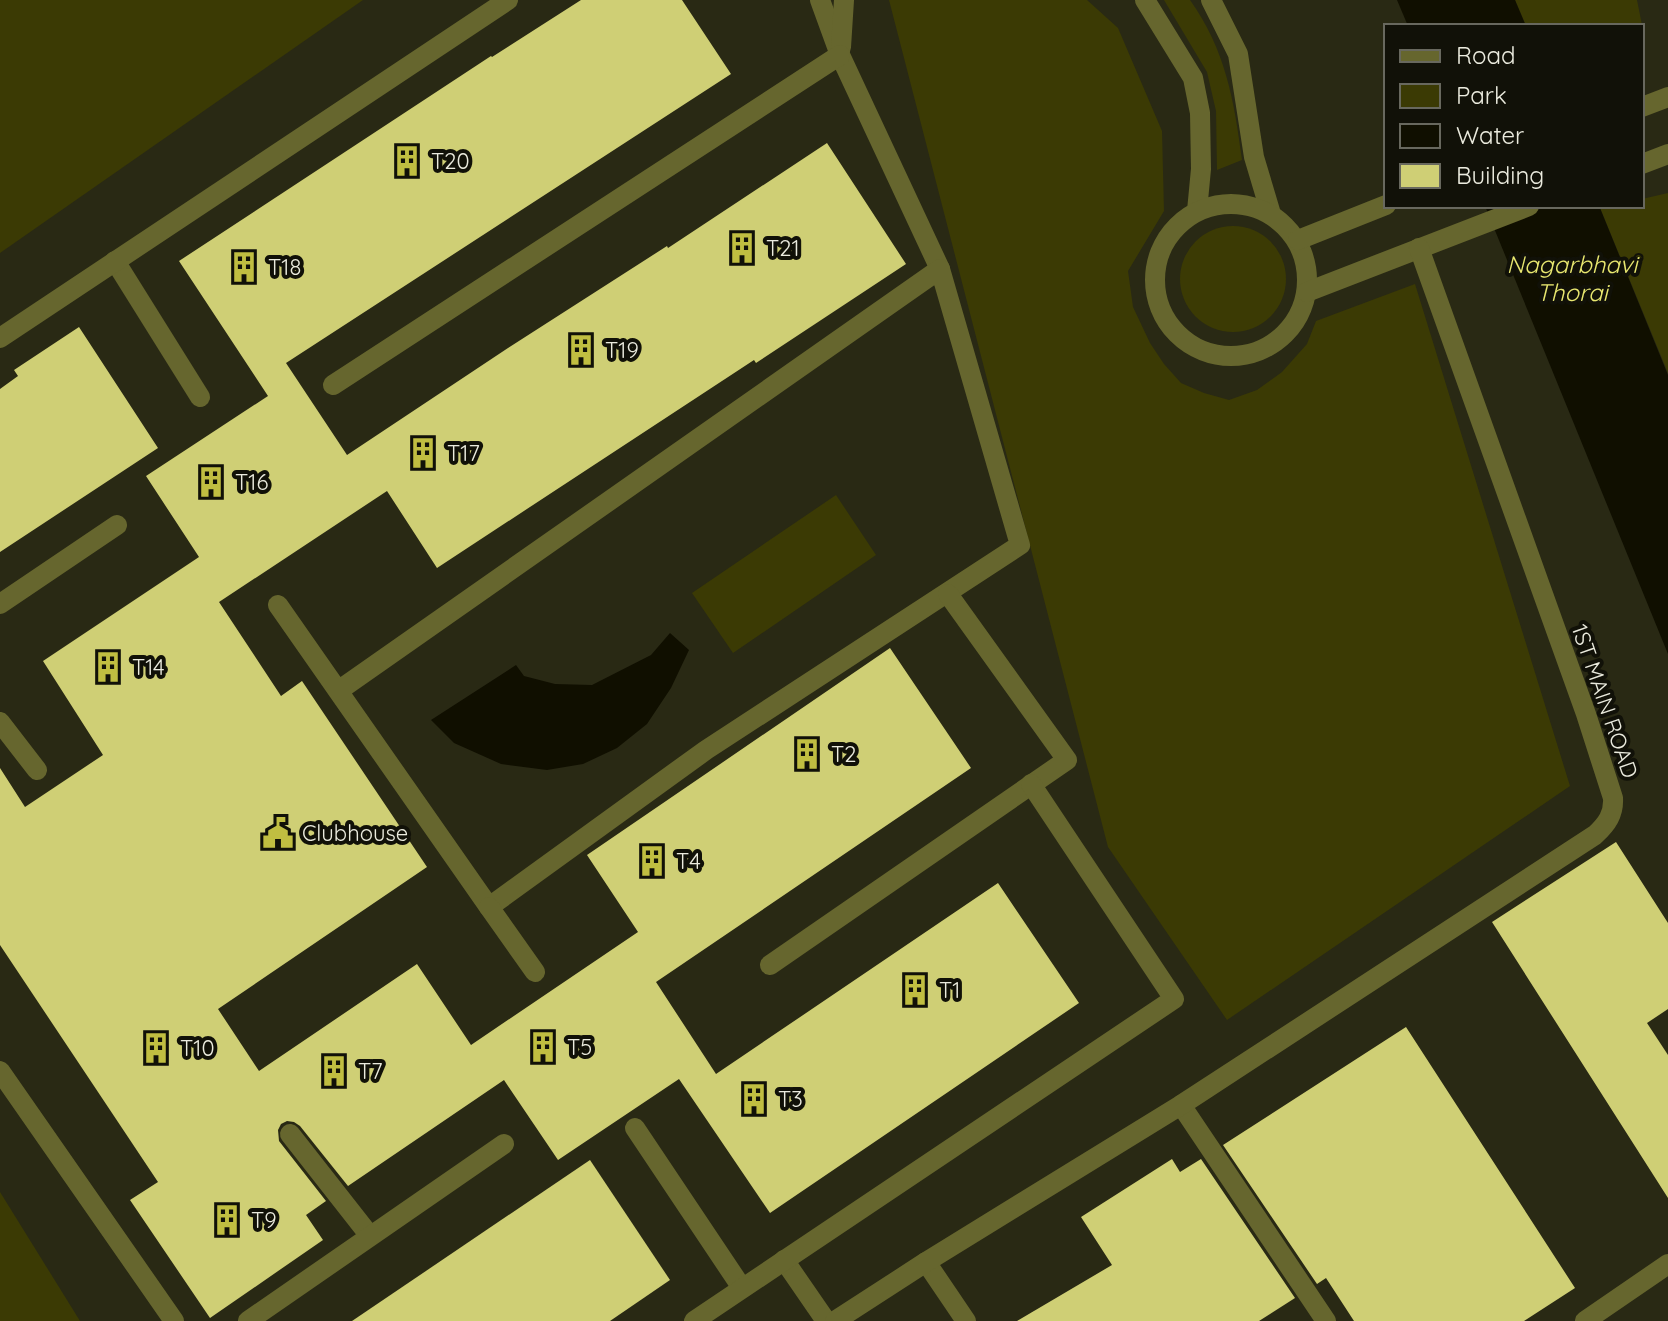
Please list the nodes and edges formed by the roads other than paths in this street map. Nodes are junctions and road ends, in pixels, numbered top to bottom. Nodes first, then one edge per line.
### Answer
1 (508, 0) edge
2 (820, 0) edge
3 (844, 0) edge
4 (1145, 0) edge
5 (1211, 0) edge
6 (840, 55) junction
7 (1668, 154) edge
8 (1644, 163) edge
9 (1384, 206) edge
10 (1524, 208) edge
11 (1197, 211) junction
12 (1271, 214) junction
13 (1298, 240) junction
14 (1426, 245) junction
15 (115, 261) junction
16 (940, 269) junction
17 (1307, 292) junction
18 (0, 338) edge
19 (333, 385) dead end
20 (200, 397) dead end
21 (117, 525) dead end
22 (948, 594) junction
23 (0, 604) edge
24 (278, 605) dead end
25 (338, 691) junction
26 (0, 722) edge
27 (37, 770) dead end
28 (1031, 784) junction
29 (489, 907) junction
30 (770, 965) dead end
31 (535, 972) dead end
32 (0, 1071) edge
33 (1181, 1105) junction
34 (635, 1128) dead end
35 (290, 1134) dead end
36 (504, 1144) dead end
37 (370, 1236) junction
38 (784, 1260) junction
39 (926, 1262) junction
40 (1668, 1264) edge
41 (742, 1288) junction
42 (174, 1321) edge
43 (248, 1321) edge
44 (694, 1321) edge
45 (826, 1321) edge
46 (835, 1321) edge
47 (966, 1321) edge
48 (1326, 1321) edge
49 (1585, 1321) edge

1 - 15 street
2 - 6 street
3 - 6 street
4 - 11 street
5 - 12 street
6 - 16 street
6 - 19 street
7 - 8 street
9 - 13 street
10 - 14 street
11 - 12 street
11 - 17 street
12 - 13 street
13 - 17 street
14 - 17 street
14 - 33 street, 1ST MAIN ROAD
15 - 18 street
15 - 20 street
16 - 22 street
16 - 25 street
21 - 23 street
22 - 28 street
22 - 29 street
24 - 25 street
25 - 29 street
26 - 27 street
28 - 30 street
28 - 38 street
29 - 31 street
32 - 42 street
33 - 39 street
33 - 48 street
34 - 41 street
35 - 37 street
36 - 37 street
37 - 43 street
38 - 41 street
38 - 45 street
39 - 46 street
39 - 47 street
40 - 49 street
41 - 44 street

